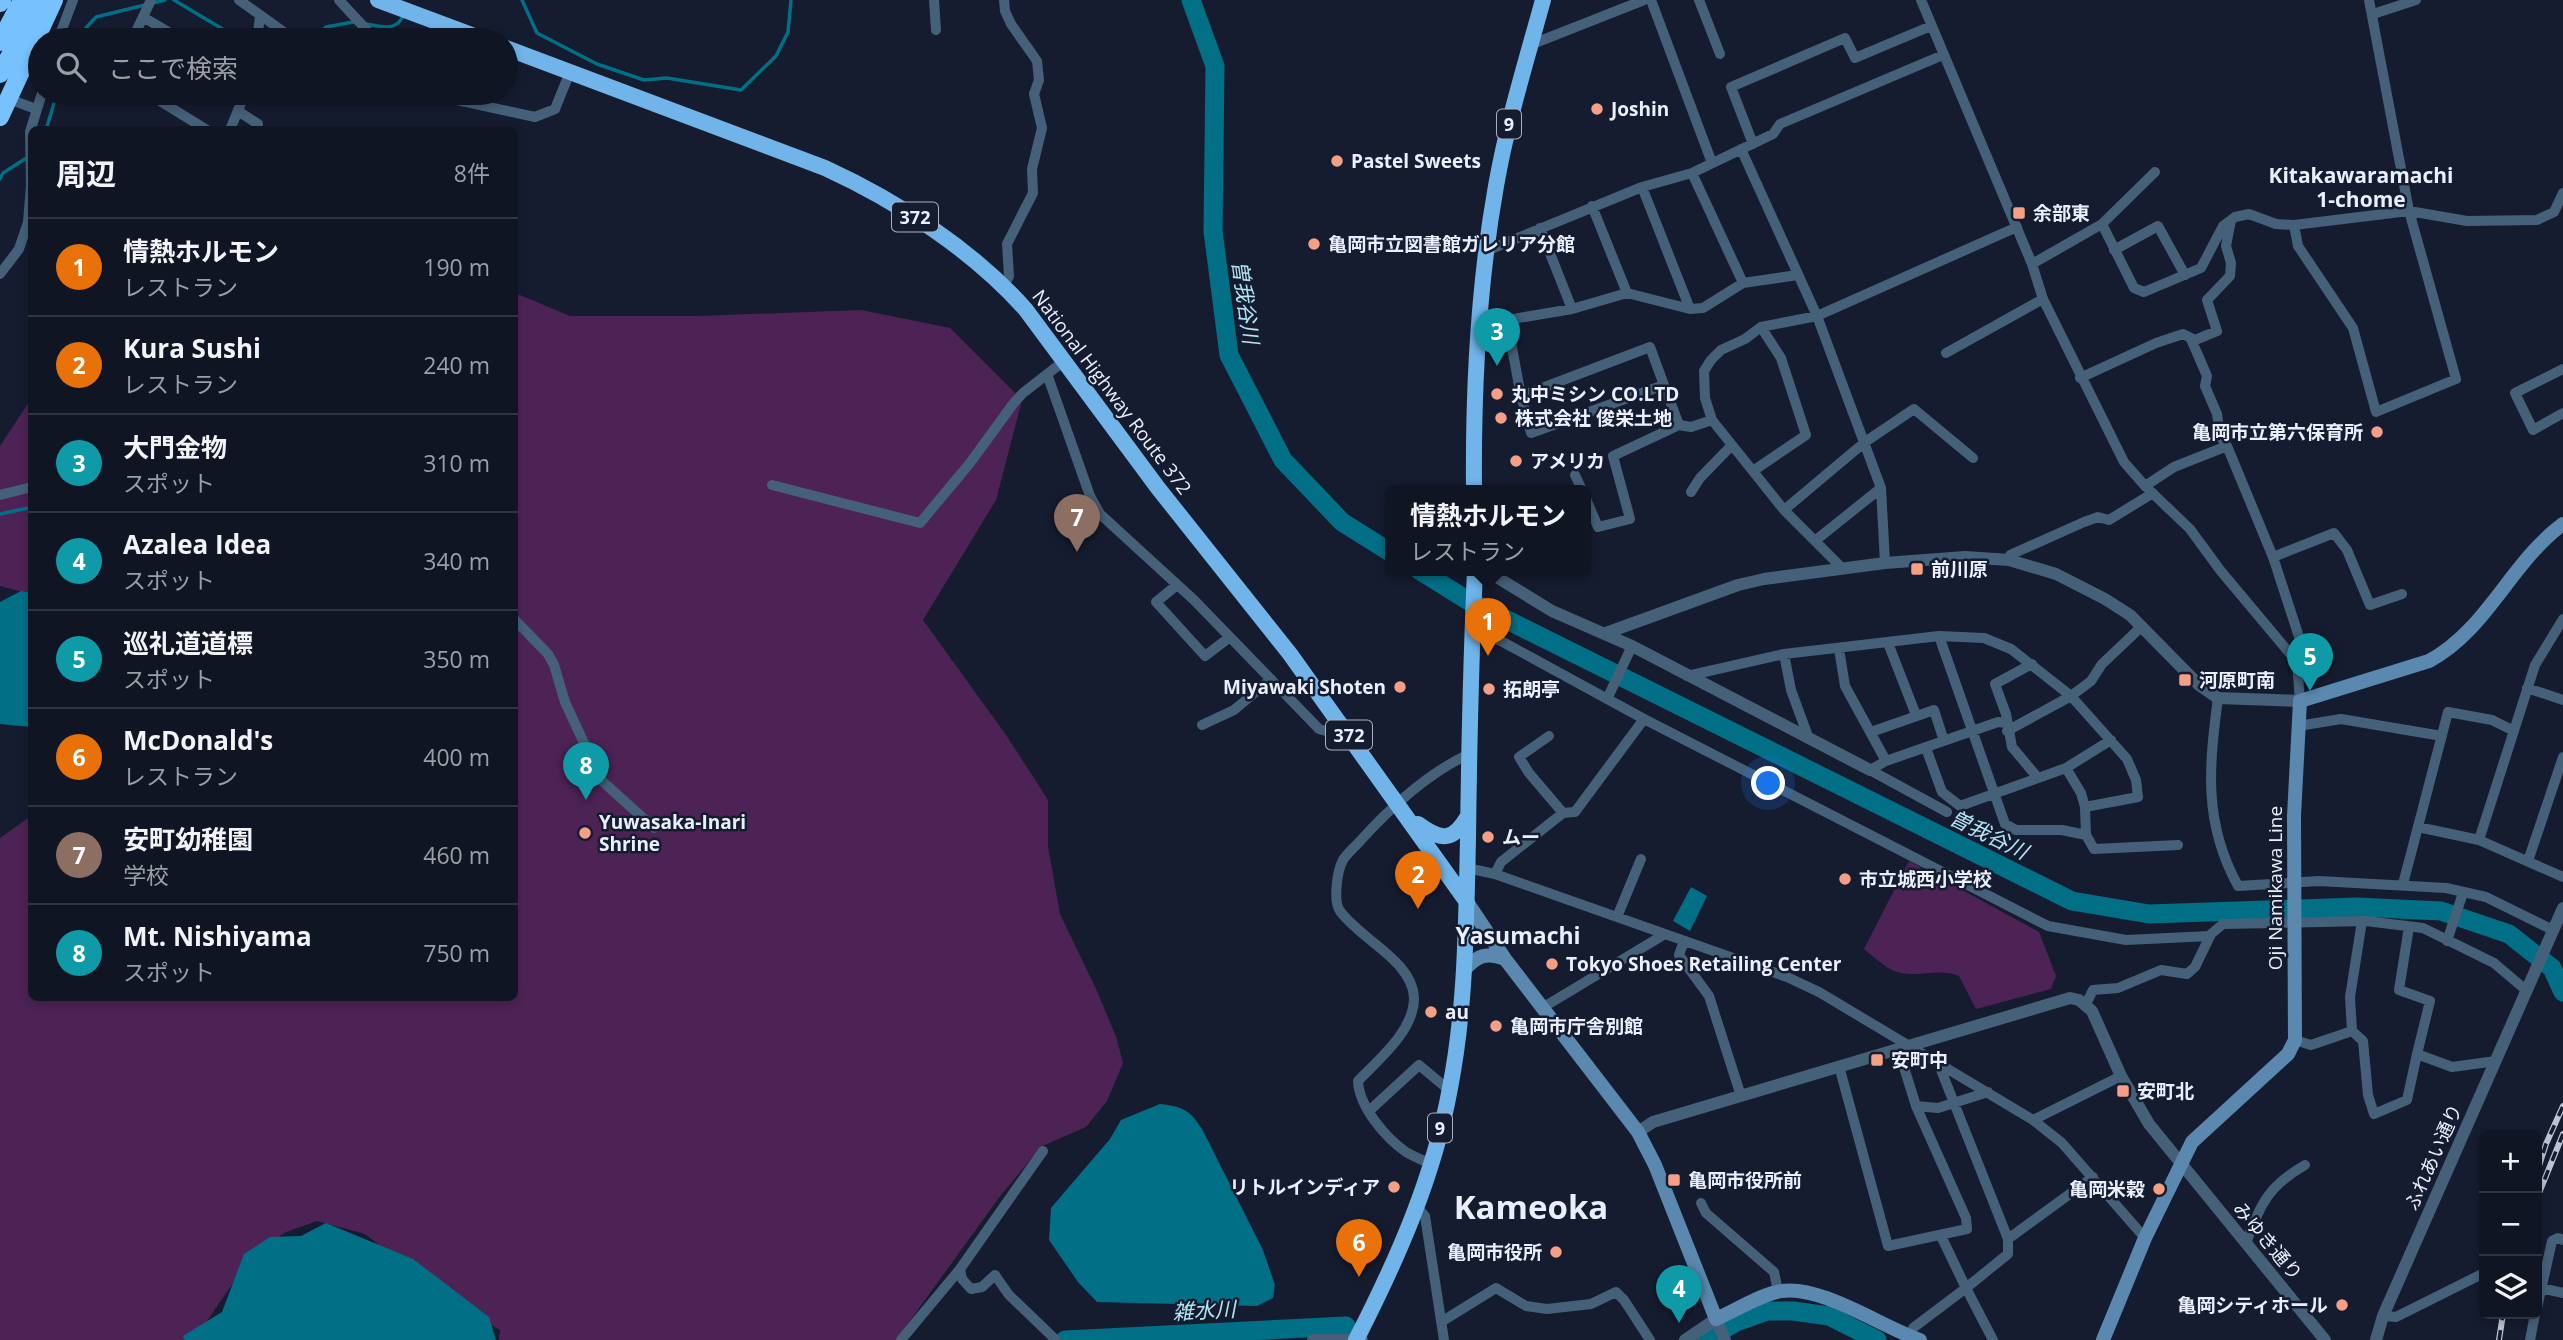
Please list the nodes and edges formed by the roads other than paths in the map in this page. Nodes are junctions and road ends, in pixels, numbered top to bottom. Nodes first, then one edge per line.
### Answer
1 (22, 0) edge
2 (40, 0) edge
3 (54, 0) edge
4 (73, 0) edge
5 (339, 0) edge
6 (934, 0) edge
7 (1004, 0) edge
8 (1543, 0) edge
9 (1644, 0) edge
10 (1651, 0) edge
11 (1699, 0) edge
12 (1921, 0) edge
13 (2369, 0) edge
14 (2416, 0) edge
15 (382, 1) edge
16 (247, 2) edge
17 (147, 8) edge
18 (2373, 15) junction
19 (260, 16) junction
20 (1931, 26) junction
21 (41, 28) edge
22 (62, 28) edge
23 (138, 28) edge
24 (169, 28) edge
25 (258, 28) edge
26 (278, 28) edge
27 (365, 28) edge
28 (453, 28) edge
29 (936, 30) dead end
30 (0, 42) edge
31 (1530, 46) junction
32 (518, 52) edge
33 (1720, 54) dead end
34 (1943, 55) junction
35 (28, 56) edge
36 (570, 72) junction
37 (0, 74) edge
38 (17, 102) dead end
39 (38, 105) edge
40 (166, 105) edge
41 (240, 105) edge
42 (482, 105) edge
43 (36, 110) junction
44 (237, 111) junction
45 (0, 117) edge
46 (258, 124) dead end
47 (31, 126) edge
48 (201, 126) edge
49 (231, 126) edge
50 (1753, 144) junction
51 (1741, 149) junction
52 (1712, 163) junction
53 (2155, 172) dead end
54 (1692, 173) junction
55 (1642, 187) junction
56 (2563, 193) edge
57 (1592, 206) junction
58 (2409, 211) junction
59 (2231, 220) junction
60 (28, 222) edge
61 (2102, 224) junction
62 (2294, 225) junction
63 (2017, 227) junction
64 (1540, 229) junction
65 (2114, 250) junction
66 (1486, 251) junction
67 (2032, 264) junction
68 (0, 274) edge
69 (1798, 275) junction
70 (2185, 275) junction
71 (1743, 283) junction
72 (1004, 286) junction
73 (1627, 293) junction
74 (2043, 299) junction
75 (1572, 309) junction
76 (1690, 309) junction
77 (1817, 316) junction
78 (1507, 321) junction
79 (1477, 325) junction
80 (1761, 327) junction
81 (2191, 338) junction
82 (1946, 354) dead end
83 (1064, 361) junction
84 (2563, 369) edge
85 (1047, 374) junction
86 (2080, 378) junction
87 (1664, 386) junction
88 (1521, 397) junction
89 (2563, 413) edge
90 (1712, 420) junction
91 (1679, 425) junction
92 (1865, 442) junction
93 (1732, 445) junction
94 (2227, 446) junction
95 (1973, 458) dead end
96 (1753, 471) junction
97 (1575, 475) dead end
98 (772, 485) dead end
99 (1474, 485) edge
100 (1580, 485) edge
101 (2145, 485) junction
102 (28, 488) edge
103 (1881, 488) junction
104 (1691, 492) dead end
105 (2153, 494) junction
106 (0, 495) edge
107 (1784, 510) junction
108 (1591, 511) edge
109 (2563, 524) edge
110 (1816, 540) junction
111 (2273, 557) junction
112 (2009, 560) junction
113 (1885, 564) junction
114 (1842, 568) junction
115 (1478, 576) edge
116 (1487, 576) edge
117 (1177, 585) junction
118 (2402, 594) dead end
119 (2563, 619) edge
120 (518, 624) edge
121 (1473, 625) junction
122 (2142, 626) junction
123 (1606, 634) junction
124 (1230, 636) junction
125 (1939, 636) junction
126 (1888, 643) junction
127 (1839, 649) junction
128 (1630, 650) junction
129 (1784, 654) junction
130 (2297, 662) junction
131 (2032, 664) junction
132 (1687, 676) junction
133 (1271, 679) junction
134 (2527, 688) junction
135 (2071, 696) junction
136 (1608, 698) junction
137 (2218, 698) junction
138 (2563, 700) edge
139 (2300, 701) junction
140 (1916, 715) junction
141 (1644, 719) junction
142 (1202, 725) dead end
143 (2298, 726) junction
144 (2007, 727) junction
145 (1346, 730) junction
146 (1973, 731) junction
147 (2514, 731) junction
148 (1871, 732) junction
149 (1549, 736) dead end
150 (2442, 736) junction
151 (1809, 740) junction
152 (2111, 740) junction
153 (1944, 741) junction
154 (1926, 748) junction
155 (1469, 754) junction
156 (2563, 757) edge
157 (1886, 761) junction
158 (2066, 768) junction
159 (1870, 770) junction
160 (2038, 778) junction
161 (1995, 795) junction
162 (2085, 807) junction
163 (1403, 810) junction
164 (1563, 813) junction
165 (1947, 813) dead end
166 (1468, 816) junction
167 (2418, 827) junction
168 (654, 828) dead end
169 (2086, 835) junction
170 (2479, 840) junction
171 (2178, 845) dead end
172 (1641, 859) dead end
173 (2528, 861) junction
174 (1467, 868) junction
175 (1495, 874) junction
176 (2563, 877) edge
177 (2403, 884) junction
178 (2293, 885) junction
179 (2462, 896) dead end
180 (1467, 902) junction
181 (2563, 908) edge
182 (1617, 917) junction
183 (2294, 920) junction
184 (2362, 921) junction
185 (2409, 927) junction
186 (2553, 930) junction
187 (1665, 934) junction
188 (2210, 936) junction
189 (1684, 941) junction
190 (2447, 941) junction
191 (1505, 959) junction
192 (1465, 969) junction
193 (2527, 990) junction
194 (2086, 1004) junction
195 (1542, 1008) junction
196 (2352, 1031) junction
197 (2295, 1040) junction
198 (1903, 1047) junction
199 (2417, 1054) junction
200 (2497, 1061) junction
201 (1839, 1066) junction
202 (1943, 1066) junction
203 (2121, 1076) junction
204 (1450, 1091) junction
205 (1988, 1092) junction
206 (1741, 1096) junction
207 (1955, 1104) junction
208 (1916, 1106) junction
209 (1369, 1111) junction
210 (2033, 1120) junction
211 (1638, 1132) junction
212 (1043, 1151) dead end
213 (1432, 1164) junction
214 (2305, 1165) dead end
215 (2181, 1166) junction
216 (2093, 1177) junction
217 (1701, 1203) dead end
218 (1417, 1207) junction
219 (1941, 1236) junction
220 (2145, 1238) junction
221 (2008, 1239) junction
222 (2563, 1240) edge
223 (2246, 1243) junction
224 (2542, 1258) edge
225 (960, 1269) junction
226 (2479, 1275) edge
227 (1966, 1288) junction
228 (2542, 1288) edge
229 (1779, 1291) junction
230 (2563, 1293) edge
231 (2383, 1316) junction
232 (2534, 1319) edge
233 (1441, 1322) junction
234 (1718, 1323) junction
235 (1915, 1338) edge
236 (901, 1340) edge
237 (1056, 1340) edge
238 (1313, 1340) edge
239 (1356, 1340) edge
240 (1362, 1340) edge
241 (1444, 1340) edge
242 (1650, 1340) edge
243 (1685, 1340) edge
244 (1724, 1340) edge
245 (1993, 1340) edge
246 (2103, 1340) edge
247 (2325, 1340) edge
248 (2376, 1340) edge
249 (2530, 1340) edge

1 - 30 highway
2 - 37 highway
3 - 21 highway
4 - 22 street
5 - 27 street
6 - 29 street
7 - 72 street
8 - 31 highway, 9
9 - 31 street
10 - 52 street
11 - 33 street
12 - 20 street
13 - 18 street
14 - 18 street
15 - 28 highway
16 - 19 street
17 - 23 street
17 - 24 street
18 - 58 street
19 - 25 street
19 - 26 street
20 - 34 street
20 - 50 street
31 - 66 highway, 9
32 - 36 highway, National Highway Route 372 / 372
34 - 50 street
34 - 63 street
35 - 45 highway
36 - 42 street
36 - 72 highway, National Highway Route 372 / 372
38 - 43 street
39 - 43 street
40 - 48 street
41 - 44 street
43 - 47 street
44 - 46 street
44 - 49 street
50 - 51 street
51 - 52 street
51 - 69 street
52 - 54 street
53 - 61 street
54 - 55 street
54 - 71 street
55 - 57 street
55 - 76 street
56 - 58 street
57 - 64 street
57 - 73 street
58 - 62 street
58 - 62 street
59 - 62 street
59 - 70 street
59 - 81 street
60 - 68 street
61 - 65 street
61 - 67 street
63 - 67 street
63 - 77 street
64 - 66 street
64 - 75 street
65 - 70 street
65 - 70 street
66 - 79 highway, 9
67 - 74 street
69 - 71 street
69 - 77 street
71 - 76 street
72 - 83 highway, National Highway Route 372 / 372
73 - 75 street
73 - 76 street
74 - 82 street
74 - 86 street
75 - 78 street
77 - 80 street
77 - 92 street
78 - 79 street
78 - 88 street
79 - 99 highway, 9
80 - 90 street
80 - 96 street
81 - 86 street
81 - 94 street
83 - 85 street
83 - 145 highway, National Highway Route 372 / 372
84 - 89 street
85 - 98 street
85 - 117 street
86 - 101 street
87 - 88 street
87 - 88 street
87 - 91 street
90 - 91 street
90 - 93 street
91 - 108 street
92 - 95 street
92 - 103 street
92 - 107 street
93 - 96 street
93 - 104 street
94 - 101 street
94 - 111 street
96 - 107 street
97 - 100 street
101 - 105 street
102 - 106 street
103 - 110 street
103 - 113 street
105 - 112 street
105 - 130 street
107 - 110 street
109 - 139 main road
110 - 114 street
111 - 118 street
111 - 130 street
112 - 113 street
112 - 122 street
113 - 114 street
114 - 123 street
115 - 121 highway, 9
116 - 123 street
117 - 124 street
117 - 124 street
119 - 134 street
120 - 168 street
121 - 136 street
121 - 155 highway, 9
122 - 135 street
122 - 137 street
123 - 128 street
124 - 133 street
125 - 126 street
125 - 131 street
125 - 146 street
126 - 127 street
126 - 140 street
127 - 129 street
127 - 148 street
128 - 132 street
128 - 136 street
129 - 132 street
129 - 151 street
130 - 139 street
131 - 135 street
131 - 144 street
132 - 151 street
133 - 142 street
133 - 145 street
134 - 138 street
134 - 147 street
135 - 144 street
135 - 152 street
136 - 141 street
137 - 139 street
137 - 178 street
139 - 143 main road, Oji Namikawa Line
140 - 148 street
140 - 153 street
141 - 164 street
141 - 188 street
143 - 150 street
143 - 178 main road, Oji Namikawa Line
144 - 146 street
144 - 160 street
145 - 163 highway, National Highway Route 372 / 372
146 - 153 street
146 - 161 street
147 - 150 street
147 - 170 street
148 - 157 street
149 - 164 street
150 - 167 street
151 - 159 street
152 - 158 street
152 - 162 street
153 - 154 street
154 - 157 street
154 - 161 street
155 - 163 street
155 - 166 highway, 9
156 - 173 street
157 - 159 street
158 - 160 street
158 - 162 street
159 - 165 street
160 - 161 street
161 - 169 street
162 - 169 street
163 - 166 highway
163 - 180 highway, National Highway Route 372 / 372
163 - 209 street
164 - 175 street
166 - 174 highway, 9
167 - 170 street
167 - 177 street
169 - 171 street
170 - 173 street
172 - 182 street
173 - 176 street
174 - 175 street
174 - 180 highway, 9
175 - 182 street
177 - 178 street
177 - 186 street
178 - 183 main road, Oji Namikawa Line
179 - 190 street
180 - 191 main road
180 - 192 highway, 9
181 - 186 street
182 - 187 street
183 - 184 street
183 - 188 street
183 - 197 main road, Oji Namikawa Line
184 - 185 street
184 - 196 street
185 - 190 street
185 - 199 street
186 - 193 street, ふれあい通り
187 - 189 street
187 - 195 street
188 - 194 street
189 - 198 street
189 - 206 street
190 - 193 street
191 - 192 main road
191 - 195 main road
192 - 204 highway, 9
193 - 200 street, ふれあい通り
194 - 198 street
194 - 203 street, みゆき通り
195 - 211 main road
196 - 197 street
196 - 199 street
197 - 215 main road
198 - 201 street
198 - 202 street
198 - 208 street
199 - 200 street
200 - 231 street, ふれあい通り
201 - 206 street
201 - 219 street
202 - 205 street
202 - 207 street
203 - 210 street
203 - 215 street, みゆき通り
204 - 209 street
204 - 213 highway, 9
205 - 207 street
205 - 210 street
206 - 211 street
207 - 208 street
207 - 221 street
208 - 219 street
209 - 213 street
210 - 216 street
211 - 234 main road
212 - 225 street
213 - 218 highway, 9
214 - 223 street
215 - 220 main road
215 - 223 street, みゆき通り
216 - 220 street
216 - 221 street
217 - 229 street
218 - 233 street
218 - 239 highway, 9
219 - 227 street
220 - 246 main road
221 - 227 street
222 - 224 street
223 - 247 street, みゆき通り
225 - 236 street
225 - 237 street
226 - 231 street
227 - 235 street
227 - 245 street
228 - 230 street
229 - 234 main road
229 - 235 main road
231 - 248 street, ふれあい通り
232 - 249 street
233 - 241 street
233 - 242 street
234 - 243 street
234 - 244 street
238 - 239 street
239 - 240 street

